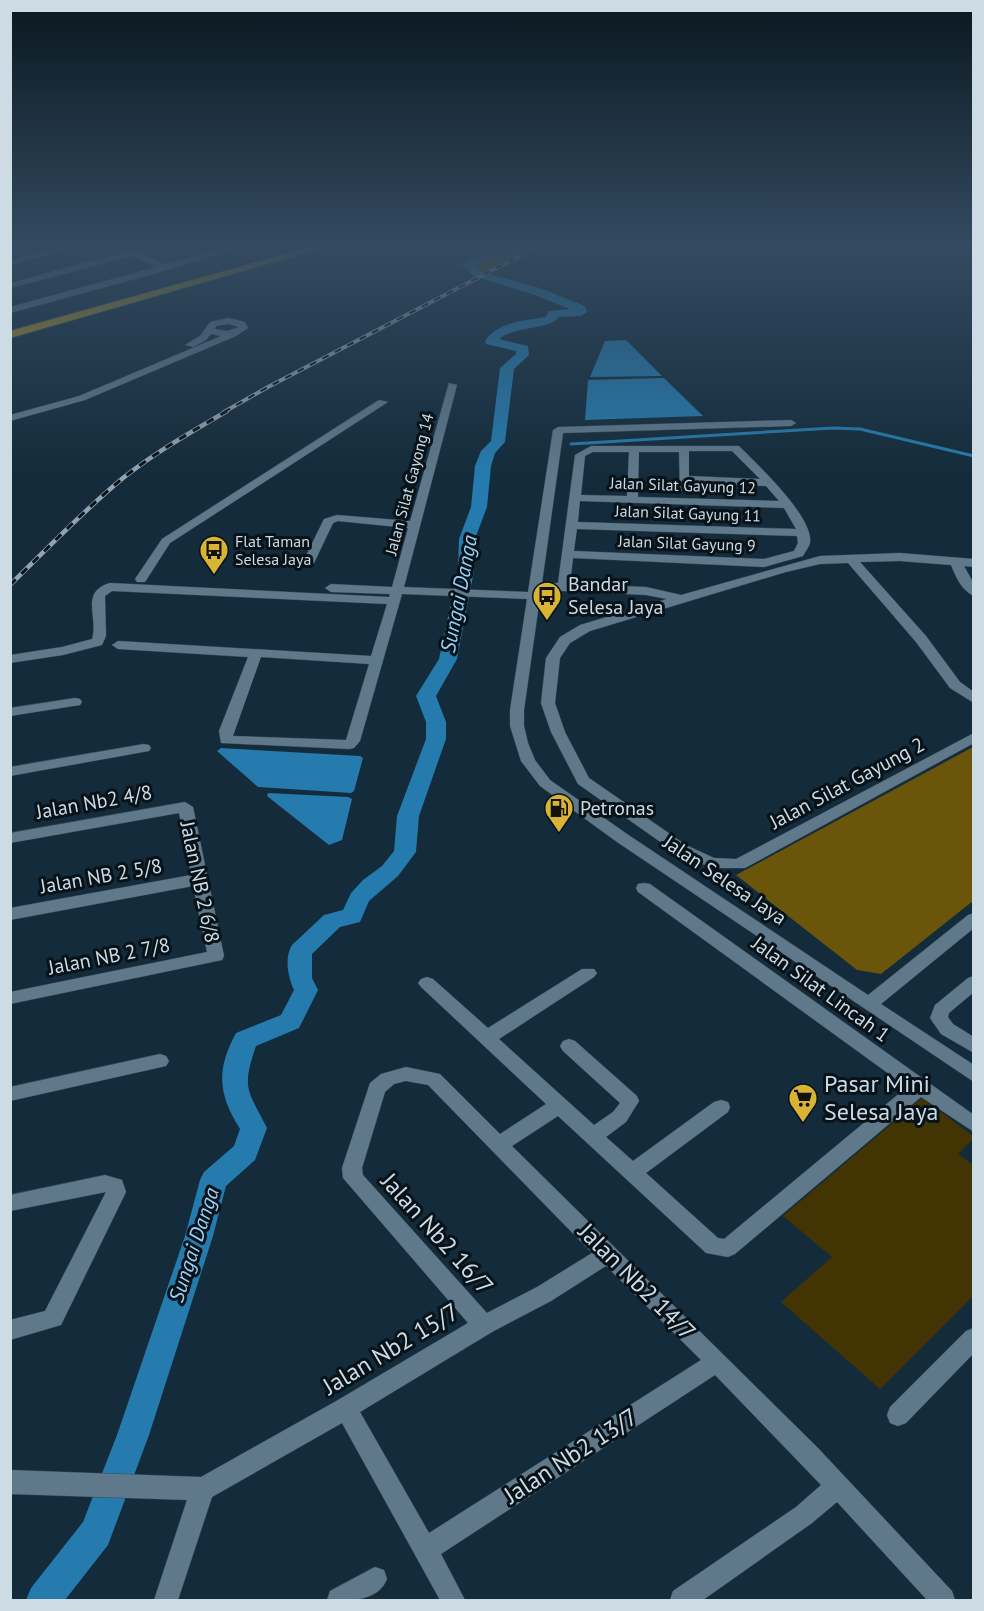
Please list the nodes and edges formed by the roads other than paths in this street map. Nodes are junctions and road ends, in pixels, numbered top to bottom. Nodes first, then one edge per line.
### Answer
1 (27, 323) edge
2 (52, 323) edge
3 (217, 323) edge
4 (238, 323) edge
5 (10, 328) edge
6 (10, 335) edge
7 (452, 385) dead end
8 (383, 402) dead end
9 (10, 413) edge
10 (10, 418) edge
11 (791, 423) dead end
12 (634, 449) junction
13 (684, 449) junction
14 (684, 479) junction
15 (769, 483) junction
16 (576, 498) junction
17 (632, 500) junction
18 (684, 501) junction
19 (788, 505) junction
20 (414, 525) junction
21 (573, 525) junction
22 (802, 533) junction
23 (569, 554) junction
24 (850, 558) junction
25 (310, 560) dead end
26 (956, 562) junction
27 (974, 563) edge
28 (141, 579) junction
29 (564, 587) junction
30 (122, 588) junction
31 (534, 591) junction
32 (974, 592) edge
33 (396, 596) junction
34 (688, 597) junction
35 (118, 645) dead end
36 (256, 653) junction
37 (10, 658) edge
38 (375, 660) junction
39 (974, 699) edge
40 (75, 702) dead end
41 (10, 712) edge
42 (974, 738) edge
43 (144, 748) dead end
44 (10, 772) edge
45 (185, 807) joint
46 (10, 838) edge
47 (200, 879) junction
48 (645, 888) dead end
49 (10, 914) edge
50 (974, 919) edge
51 (216, 956) joint
52 (588, 973) dead end
53 (974, 982) edge
54 (427, 983) dead end
55 (10, 998) edge
56 (870, 1003) junction
57 (486, 1038) junction
58 (569, 1046) dead end
59 (974, 1046) edge
60 (160, 1061) dead end
61 (974, 1075) edge
62 (920, 1087) junction
63 (10, 1094) edge
64 (558, 1106) junction
65 (722, 1107) dead end
66 (974, 1125) edge
67 (593, 1136) junction
68 (499, 1144) junction
69 (633, 1171) junction
70 (353, 1178) joint
71 (10, 1203) edge
72 (607, 1254) junction
73 (484, 1324) junction
74 (10, 1330) edge
75 (974, 1338) edge
76 (717, 1362) junction
77 (346, 1408) junction
78 (898, 1415) dead end
79 (12, 1482) edge
80 (837, 1487) junction
81 (203, 1489) junction
82 (425, 1550) junction
83 (375, 1579) dead end
84 (166, 1600) edge
85 (339, 1600) edge
86 (453, 1600) edge
87 (682, 1600) edge
88 (943, 1600) edge

1 - 5 highway
2 - 6 highway
3 - 9 street
4 - 10 street
7 - 20 street, Jalan Silat Gayong 14
8 - 28 street
11 - 31 street, Jalan Selesa Jaya
12 - 13 street
12 - 16 street
12 - 17 street
13 - 14 street
13 - 15 street
14 - 15 street
14 - 18 street
15 - 19 street
16 - 17 street, Jalan Silat Gayung 12
16 - 21 street
17 - 18 street, Jalan Silat Gayung 12
18 - 19 street, Jalan Silat Gayung 12
19 - 22 street
20 - 25 street
20 - 33 street, Jalan Silat Gayong 14
21 - 22 street, Jalan Silat Gayung 11
21 - 23 street
22 - 23 street, Jalan Silat Gayung 9
23 - 29 street
24 - 26 street
24 - 34 street
24 - 39 street
26 - 27 street
26 - 32 street
28 - 30 street
28 - 33 street
29 - 31 street
29 - 34 street
30 - 33 street
30 - 37 street
31 - 33 street
31 - 56 street, Jalan Selesa Jaya
33 - 38 street, Jalan Silat Gayong 14
34 - 42 street, Jalan Silat Gayung 2
35 - 36 street
36 - 38 street
36 - 38 street, Jalan Silat Gayong 14
40 - 41 street
43 - 44 street
45 - 46 street, Jalan Nb2 4/8
45 - 47 street, Jalan NB 2 6/8
47 - 49 street, Jalan NB 2 5/8
47 - 51 street, Jalan NB 2 6/8
48 - 62 street, Jalan Silat Lincah 1
50 - 56 street
51 - 55 street, Jalan NB 2 7/8
52 - 57 street
53 - 59 street
54 - 57 street
56 - 61 street, Jalan Selesa Jaya
57 - 64 street
58 - 67 street
60 - 63 street
62 - 66 street, Jalan Silat Lincah 1
62 - 69 street
64 - 67 street
64 - 68 street
65 - 69 street
67 - 69 street
68 - 70 street, Jalan Nb2 14/7
68 - 72 street, Jalan Nb2 14/7
70 - 73 street, Jalan Nb2 16/7
71 - 74 street
72 - 73 street, Jalan Nb2 15/7
72 - 76 street, Jalan Nb2 14/7
73 - 77 street, Jalan Nb2 15/7
75 - 78 street
76 - 80 street, Jalan Nb2 14/7
76 - 82 street, Jalan Nb2 13/7
77 - 81 street, Jalan Nb2 15/7
77 - 82 street
79 - 81 street
80 - 87 street
80 - 88 street, Jalan Nb2 14/7
81 - 84 street
82 - 86 street
83 - 85 street

